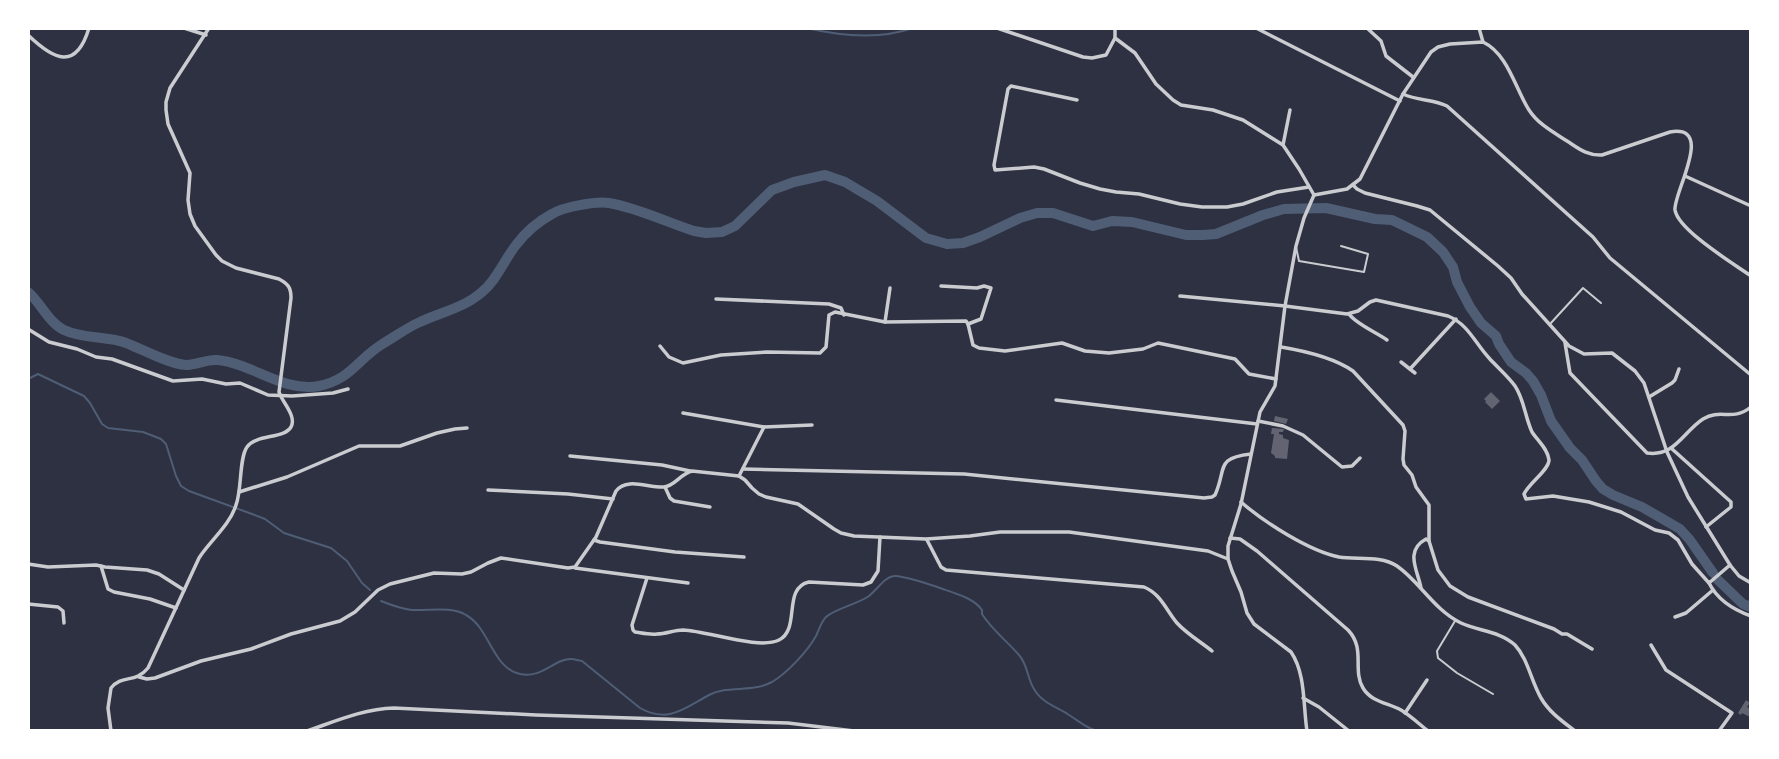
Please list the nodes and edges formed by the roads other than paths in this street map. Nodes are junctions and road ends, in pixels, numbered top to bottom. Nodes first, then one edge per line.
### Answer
1 (89, 28) edge
2 (184, 28) edge
3 (209, 28) edge
4 (997, 28) edge
5 (1115, 28) edge
6 (1256, 28) edge
7 (1367, 28) edge
8 (1479, 28) edge
9 (28, 35) edge
10 (206, 35) junction
11 (1115, 38) junction
12 (1483, 42) junction
13 (1413, 77) junction
14 (1403, 94) junction
15 (1077, 100) dead end
16 (1400, 101) junction
17 (1290, 110) dead end
18 (1283, 145) junction
19 (1685, 176) junction
20 (1353, 185) junction
21 (1309, 187) junction
22 (1312, 197) junction
23 (1751, 206) edge
24 (1296, 246) junction
25 (1341, 246) dead end
26 (1751, 276) edge
27 (942, 286) dead end
28 (890, 288) dead end
29 (1180, 296) dead end
30 (716, 299) dead end
31 (1601, 303) dead end
32 (1285, 306) junction
33 (1349, 314) junction
34 (844, 315) junction
35 (1456, 319) junction
36 (885, 322) junction
37 (968, 324) junction
38 (1549, 325) junction
39 (28, 330) edge
40 (1387, 340) dead end
41 (1564, 341) junction
42 (660, 346) dead end
43 (1280, 347) junction
44 (1401, 362) dead end
45 (1410, 369) junction
46 (1679, 369) dead end
47 (1415, 373) dead end
48 (1751, 375) edge
49 (1276, 379) junction
50 (348, 389) dead end
51 (279, 395) junction
52 (1649, 397) junction
53 (1056, 400) dead end
54 (1751, 407) edge
55 (683, 413) dead end
56 (1258, 423) junction
57 (812, 425) dead end
58 (764, 427) junction
59 (467, 428) dead end
60 (1669, 450) junction
61 (1251, 454) junction
62 (570, 456) dead end
63 (1360, 458) dead end
64 (743, 469) junction
65 (692, 471) junction
66 (739, 476) junction
67 (665, 487) junction
68 (488, 490) dead end
69 (240, 492) junction
70 (613, 499) junction
71 (1241, 502) junction
72 (710, 507) dead end
73 (1706, 527) junction
74 (880, 537) junction
75 (1230, 538) junction
76 (926, 539) junction
77 (594, 540) junction
78 (1429, 541) junction
79 (744, 557) dead end
80 (1228, 559) junction
81 (28, 564) edge
82 (1731, 565) junction
83 (101, 566) junction
84 (572, 568) junction
85 (647, 578) junction
86 (688, 583) dead end
87 (1709, 583) junction
88 (1751, 583) edge
89 (184, 590) junction
90 (1422, 590) junction
91 (1713, 590) junction
92 (28, 604) edge
93 (176, 608) junction
94 (1751, 616) edge
95 (1675, 617) dead end
96 (1455, 620) junction
97 (64, 624) dead end
98 (1651, 645) dead end
99 (1592, 649) dead end
100 (1212, 651) dead end
101 (139, 677) junction
102 (1427, 680) dead end
103 (1493, 694) dead end
104 (1303, 698) junction
105 (1405, 712) junction
106 (111, 731) edge
107 (307, 731) edge
108 (855, 731) edge
109 (1307, 731) edge
110 (1349, 731) edge
111 (1427, 731) edge
112 (1575, 731) edge
113 (1719, 731) edge

1 - 9 street
2 - 10 street
3 - 10 street
4 - 11 street
5 - 11 street
6 - 16 street
7 - 13 street
8 - 12 street
10 - 51 street
11 - 18 street
12 - 13 street
12 - 19 street
13 - 14 street
14 - 16 street
14 - 48 street
15 - 21 street
16 - 20 street
17 - 18 street
18 - 21 street
19 - 23 street
19 - 26 street
20 - 22 street
20 - 38 street
21 - 22 street
22 - 24 street
24 - 25 lane
24 - 32 street
27 - 37 street
28 - 36 street
29 - 32 street
30 - 34 street
31 - 38 lane
32 - 33 street
32 - 43 street
33 - 35 street
33 - 40 street
34 - 36 street
34 - 42 street
35 - 45 street
35 - 87 street
36 - 37 street
37 - 49 street
38 - 41 street
39 - 51 street
41 - 52 street
41 - 60 street
43 - 49 street
43 - 78 street
44 - 45 street
45 - 47 street
46 - 52 street
49 - 56 street
50 - 51 street
51 - 69 street
52 - 60 street
53 - 56 street
54 - 60 street
55 - 58 street
56 - 61 street
56 - 63 street
57 - 58 street
58 - 64 street
59 - 69 street
60 - 73 street
60 - 73 street
61 - 64 street
61 - 71 street
62 - 65 street
64 - 66 street
65 - 66 street
65 - 67 street
66 - 74 street
67 - 70 street
67 - 72 street
68 - 70 street
69 - 89 street
70 - 77 street
71 - 75 street
71 - 90 street
73 - 82 street
74 - 76 street
74 - 85 street
75 - 80 street
75 - 105 street
76 - 80 street
76 - 100 street
77 - 79 street
77 - 84 street
78 - 90 street
78 - 99 street
80 - 104 street
81 - 83 street
82 - 87 street
82 - 88 street
83 - 89 street
83 - 93 street
84 - 85 street
84 - 101 street
85 - 86 street
87 - 91 street
89 - 93 street
90 - 96 street
91 - 94 street
91 - 95 street
92 - 97 street
93 - 101 street
96 - 103 lane
96 - 112 street
98 - 113 street
101 - 106 street
102 - 105 street
104 - 109 street
104 - 110 street
105 - 111 street
107 - 108 street

